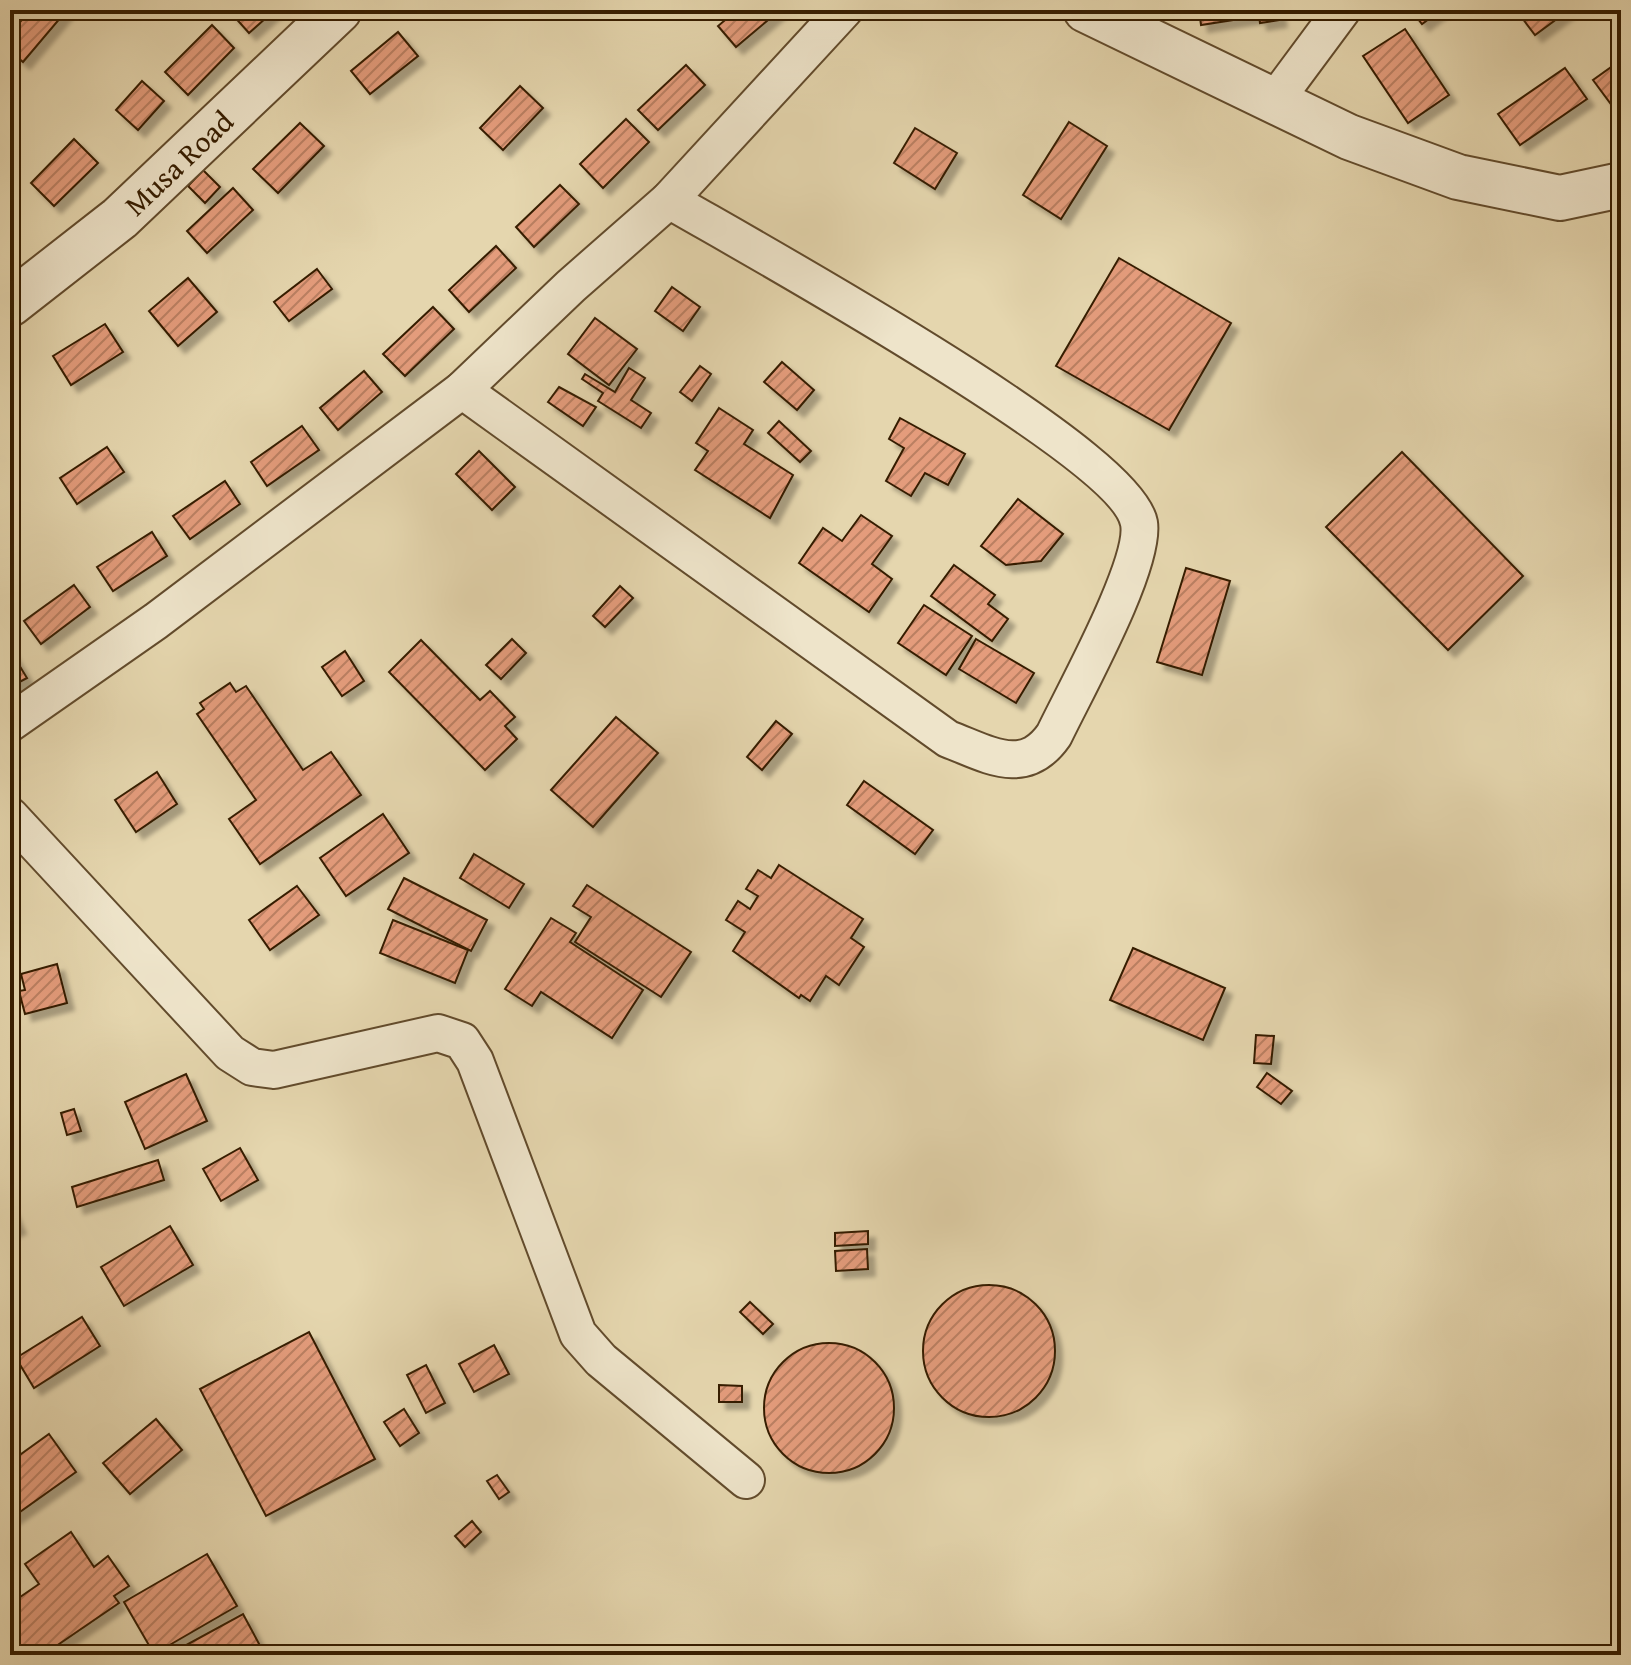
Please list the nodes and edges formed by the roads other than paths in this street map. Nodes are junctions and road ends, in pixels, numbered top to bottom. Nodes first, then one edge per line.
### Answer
1 (339, 10) edge
2 (844, 10) edge
3 (1086, 10) edge
4 (1342, 10) edge
5 (1276, 99) junction
6 (1621, 185) edge
7 (669, 200) junction
8 (10, 304) edge
9 (462, 390) junction
10 (10, 723) edge
11 (10, 816) edge
12 (746, 1480) dead end

1 - 8 street, Musa Road
2 - 7 street
3 - 5 street
4 - 5 street
5 - 6 street
7 - 9 street
7 - 9 street
9 - 10 street
11 - 12 street

